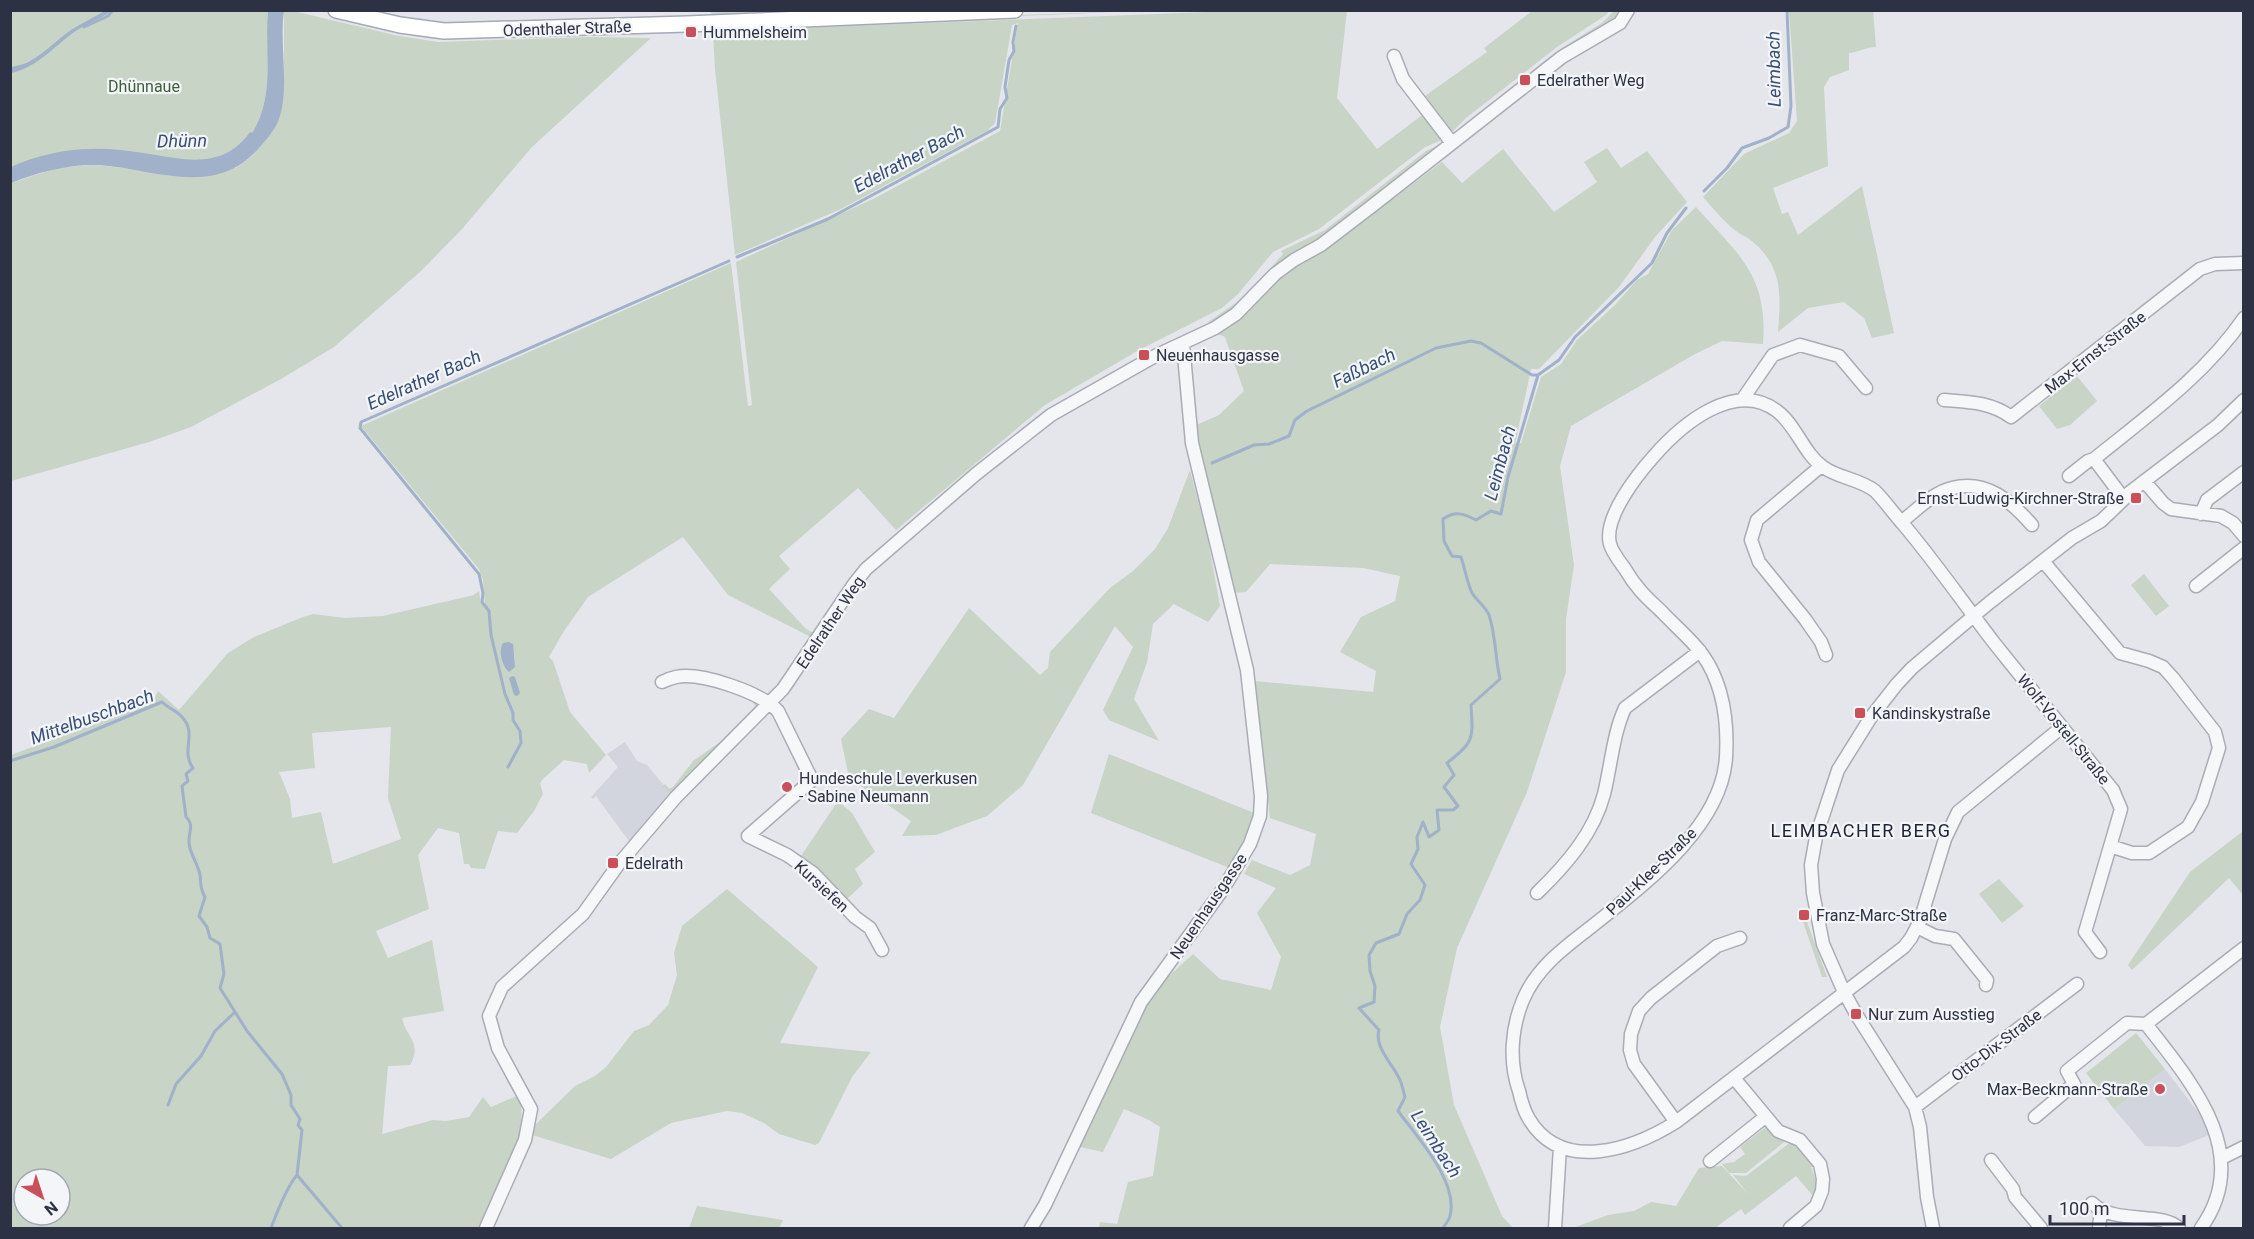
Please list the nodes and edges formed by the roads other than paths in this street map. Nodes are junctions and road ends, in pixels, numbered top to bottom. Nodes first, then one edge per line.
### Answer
1 (336, 10) edge
2 (1015, 10) edge
3 (1628, 10) edge
4 (1394, 56) dead end
5 (1452, 143) junction
6 (2244, 263) edge
7 (2244, 318) edge
8 (1183, 344) junction
9 (1866, 388) dead end
10 (1742, 400) junction
11 (1944, 400) dead end
12 (2244, 400) edge
13 (2094, 459) junction
14 (1821, 466) junction
15 (2244, 472) edge
16 (2069, 476) dead end
17 (2145, 482) junction
18 (2124, 498) junction
19 (2202, 514) junction
20 (1901, 522) junction
21 (2032, 525) dead end
22 (2244, 536) edge
23 (2244, 548) edge
24 (2043, 561) junction
25 (2196, 586) dead end
26 (1974, 616) junction
27 (1700, 651) junction
28 (1826, 655) dead end
29 (662, 682) dead end
30 (770, 703) junction
31 (2062, 727) junction
32 (2110, 846) junction
33 (1537, 893) dead end
34 (1917, 927) junction
35 (1740, 938) dead end
36 (2244, 948) edge
37 (882, 950) dead end
38 (2100, 952) dead end
39 (2077, 984) dead end
40 (1986, 985) dead end
41 (1844, 992) junction
42 (2146, 1024) junction
43 (1734, 1078) junction
44 (1915, 1107) junction
45 (1765, 1117) junction
46 (2035, 1117) dead end
47 (1676, 1122) junction
48 (1560, 1147) junction
49 (2244, 1147) edge
50 (2226, 1156) junction
51 (1991, 1160) dead end
52 (1710, 1161) dead end
53 (1929, 1209) junction
54 (486, 1228) edge
55 (1031, 1228) edge
56 (1555, 1228) edge
57 (1790, 1228) edge
58 (1933, 1228) edge
59 (1942, 1228) edge
60 (2041, 1228) edge
61 (2099, 1228) edge
62 (2179, 1228) edge
63 (2200, 1228) edge

1 - 2 main road, Odenthaler Straße
3 - 5 street, Edelrather Weg
4 - 5 street
5 - 8 street, Edelrather Weg
6 - 11 street, Max-Ernst-Straße
7 - 13 street
8 - 30 street, Edelrather Weg
8 - 55 street, Neuenhausgasse
9 - 10 street
10 - 14 street
10 - 27 street, Paul-Klee-Straße
12 - 17 street
13 - 16 street
13 - 18 street
14 - 20 street
14 - 28 street
15 - 19 street
17 - 18 street
17 - 19 street
18 - 24 street
19 - 22 street
20 - 21 street
20 - 26 street
23 - 25 street
24 - 26 street
24 - 32 street
26 - 31 street, Wolf-Vostell-Straße
26 - 41 street
27 - 33 street
27 - 48 street, Paul-Klee-Straße
29 - 30 street
30 - 37 street, Kursiefen
30 - 54 street, Edelrather Weg
31 - 32 street, Wolf-Vostell-Straße
31 - 34 street
32 - 38 street, Wolf-Vostell-Straße
34 - 40 street
34 - 41 street
35 - 47 street
36 - 42 street
39 - 44 street, Otto-Dix-Straße
41 - 43 street
41 - 44 street
42 - 46 street
42 - 50 street
43 - 45 street
43 - 47 street
44 - 53 street
45 - 52 street
45 - 57 street
47 - 48 street
48 - 56 street
49 - 50 street
50 - 63 street
51 - 60 street
53 - 58 street
53 - 59 street
61 - 62 street

